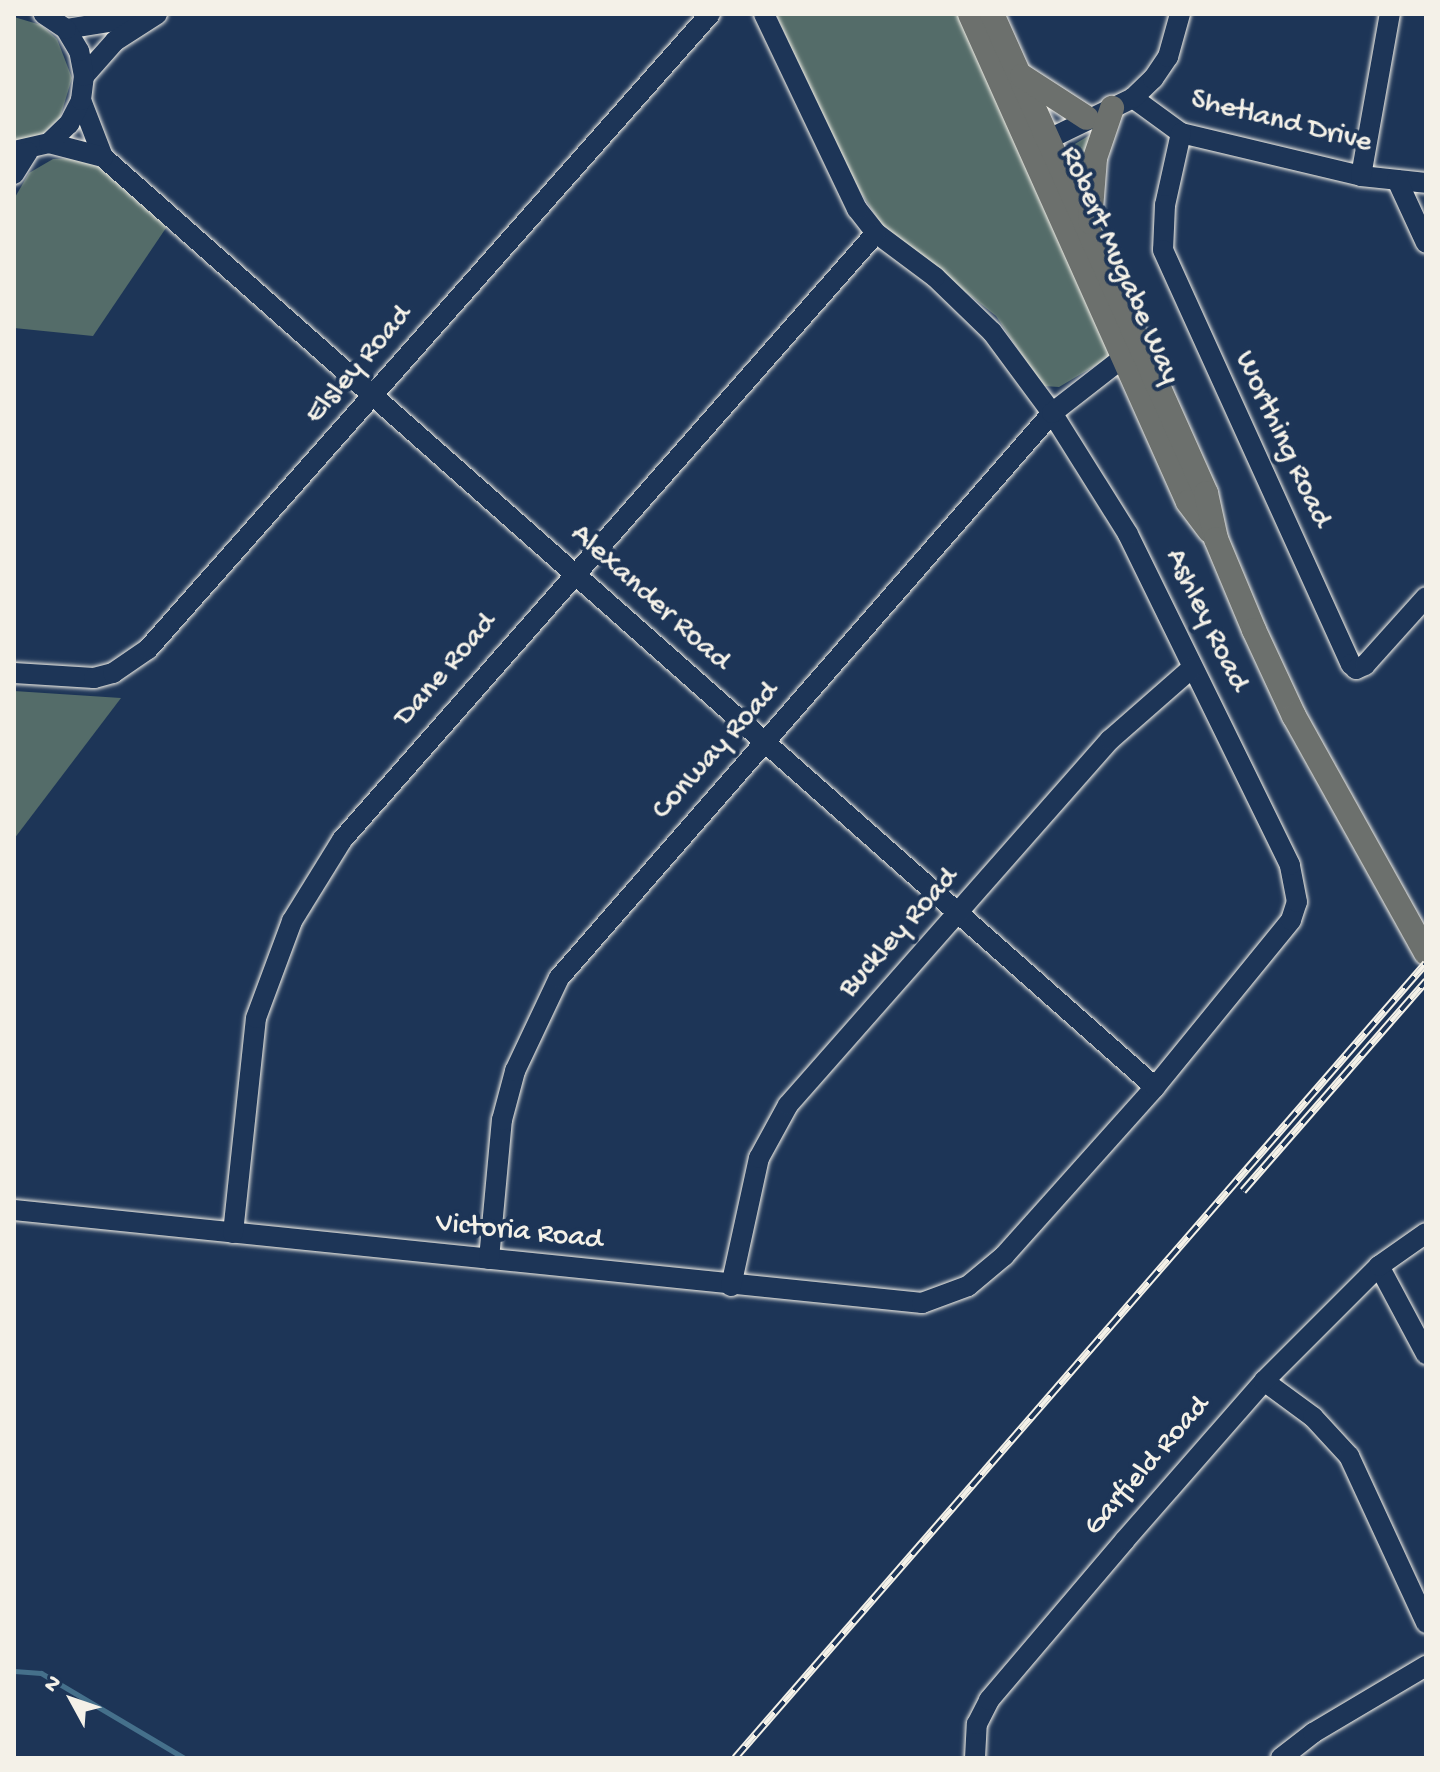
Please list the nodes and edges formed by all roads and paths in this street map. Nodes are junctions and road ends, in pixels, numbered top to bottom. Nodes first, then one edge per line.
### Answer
1 (44, 14) edge
2 (156, 14) edge
3 (710, 14) edge
4 (764, 14) edge
5 (970, 14) edge
6 (992, 14) edge
7 (1180, 14) edge
8 (1390, 14) edge
9 (66, 29) junction
10 (84, 76) junction
11 (1011, 80) junction
12 (81, 100) junction
13 (1123, 103) junction
14 (1087, 118) junction
15 (1181, 133) junction
16 (1049, 139) junction
17 (49, 143) junction
18 (21, 151) edge
19 (103, 157) junction
20 (14, 174) edge
21 (1361, 176) junction
22 (1397, 180) junction
23 (1426, 183) edge
24 (1052, 194) junction
25 (1090, 227) junction
26 (876, 233) junction
27 (1426, 243) edge
28 (1124, 357) junction
29 (374, 395) junction
30 (1052, 413) junction
31 (1216, 539) junction
32 (574, 571) junction
33 (1426, 597) edge
34 (1192, 668) junction
35 (14, 673) edge
36 (766, 746) junction
37 (959, 913) junction
38 (1422, 944) edge
39 (1155, 1087) junction
40 (14, 1210) edge
41 (233, 1233) junction
42 (1417, 1238) edge
43 (1004, 1256) joint
44 (489, 1259) junction
45 (1379, 1266) junction
46 (731, 1286) junction
47 (1426, 1354) edge
48 (1264, 1381) junction
49 (1426, 1623) edge
50 (1426, 1666) edge
51 (975, 1758) edge
52 (1281, 1758) edge

1 - 9 street
2 - 9 street
2 - 10 street
3 - 29 street, Elsley Road
4 - 26 street, Ashley Road
5 - 11 main road, Robert Mugabe Way
6 - 11 main road, Robert Mugabe Way
7 - 13 street
8 - 21 street
9 - 10 street
10 - 12 street
11 - 14 main road
11 - 16 main road, Robert Mugabe Way
11 - 24 main road, Robert Mugabe Way
12 - 17 street
12 - 19 street, Alexander Road
13 - 14 street
13 - 15 street, Shetland Drive
13 - 25 main road
14 - 16 street
15 - 21 street, Shetland Drive
15 - 33 street, Worthing Road
16 - 24 street
16 - 25 main road, Robert Mugabe Way
17 - 18 street
17 - 19 street, Alexander Road
18 - 20 street
19 - 29 street, Alexander Road
21 - 22 street, Shetland Drive
22 - 23 street, Shetland Drive
22 - 27 street
24 - 28 main road, Robert Mugabe Way
25 - 31 main road, Robert Mugabe Way
26 - 30 street, Ashley Road
26 - 32 street, Dane Road
28 - 30 street, Conway Road
28 - 31 main road, Robert Mugabe Way
29 - 32 street, Alexander Road
29 - 35 street, Elsley Road
30 - 34 street, Ashley Road
30 - 36 street, Conway Road
31 - 38 main road, Robert Mugabe Way
32 - 36 street, Alexander Road
32 - 41 street, Dane Road
34 - 37 street, Buckley Road
34 - 39 street, Ashley Road
36 - 37 street, Alexander Road
36 - 44 street, Conway Road
37 - 39 street, Alexander Road
37 - 46 street, Buckley Road
39 - 43 street, Ashley Road
40 - 41 street, Victoria Road
41 - 44 street, Victoria Road
42 - 45 street, Garfield Road
43 - 46 street, Victoria Road
44 - 46 street, Victoria Road
45 - 47 street
45 - 48 street, Garfield Road
48 - 49 street
48 - 51 street, Garfield Road
50 - 52 street

